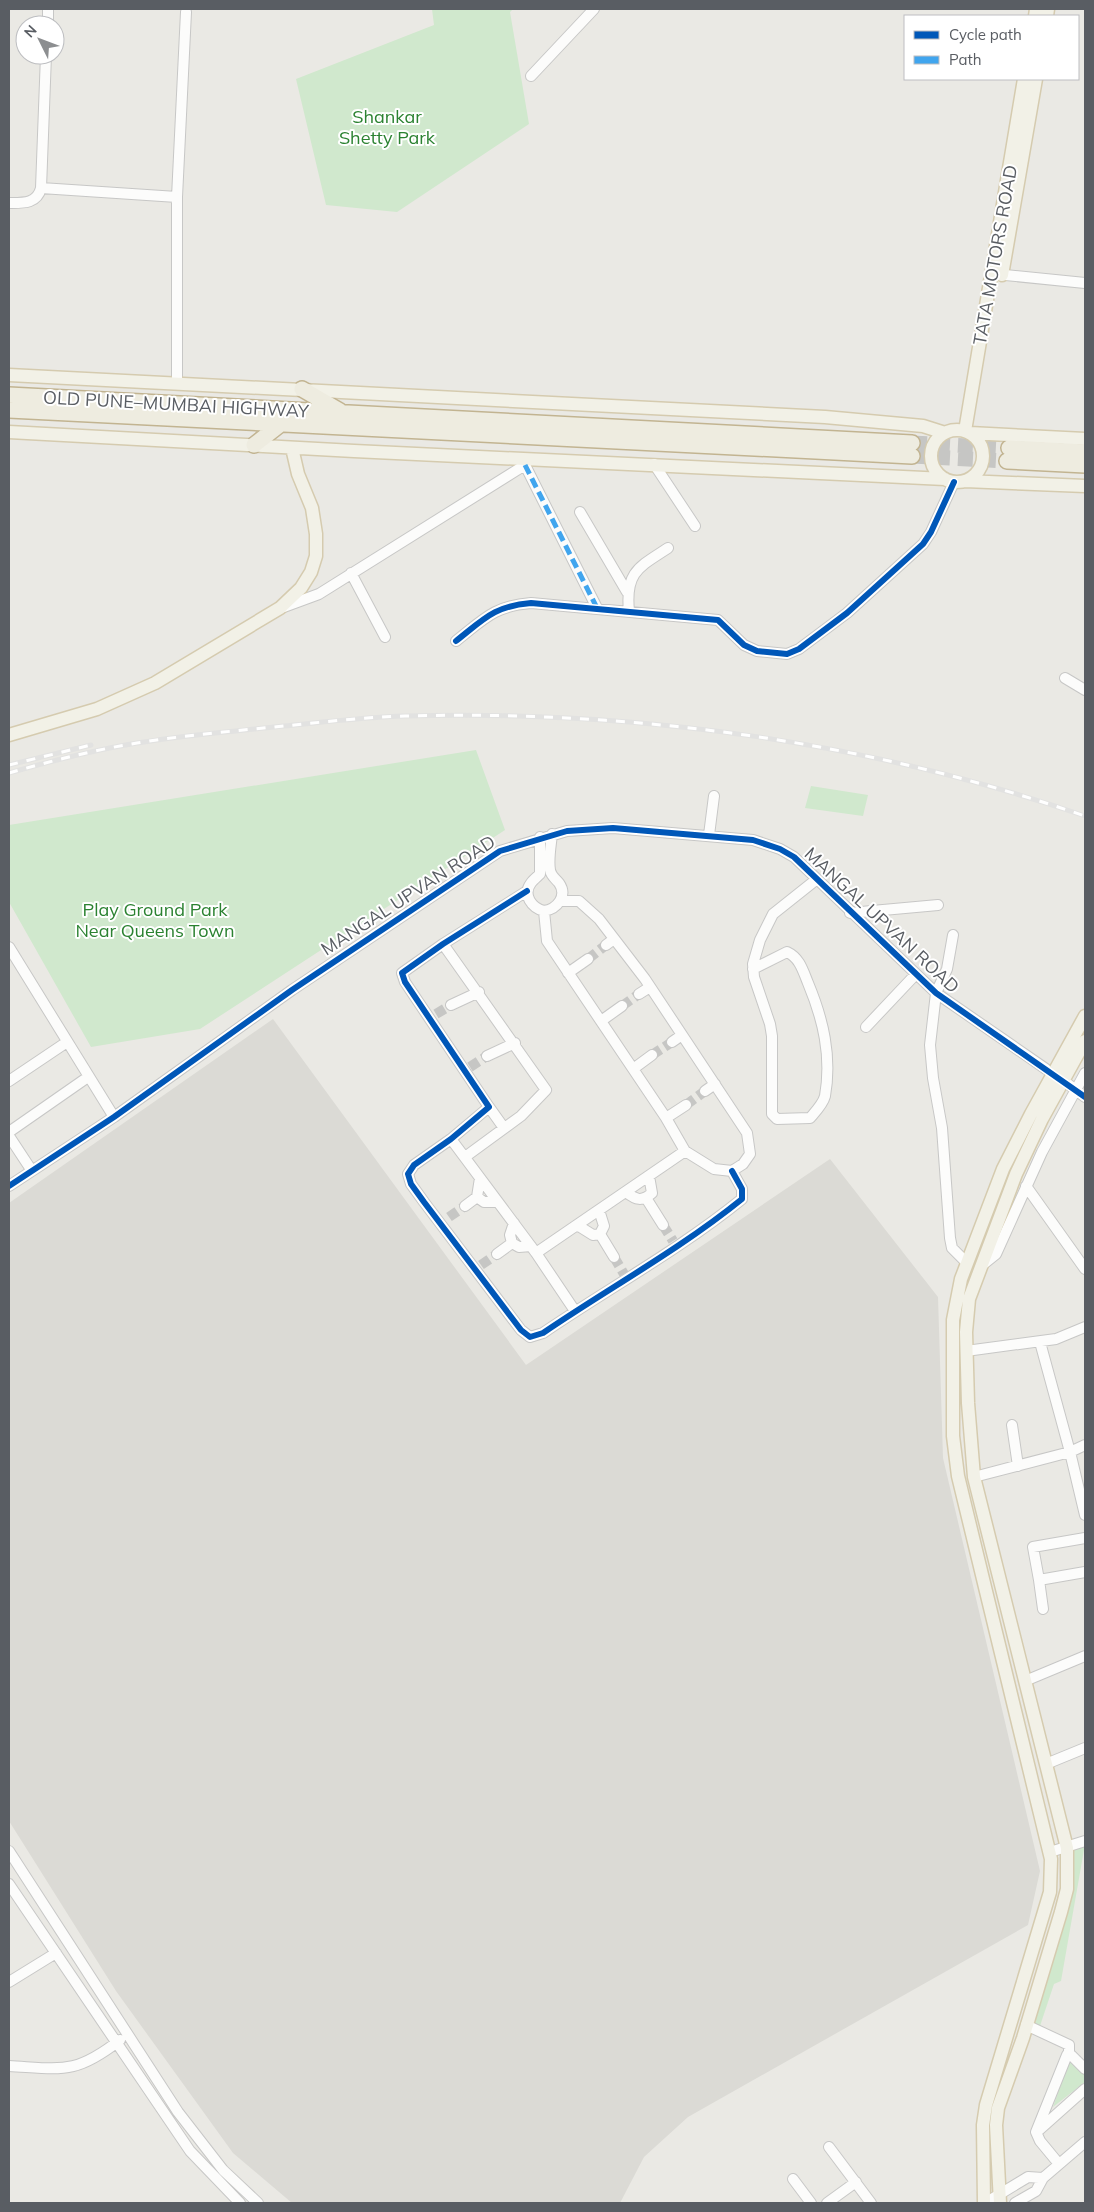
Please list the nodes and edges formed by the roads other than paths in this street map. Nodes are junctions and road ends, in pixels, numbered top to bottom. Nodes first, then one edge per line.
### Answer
1 (594, 9) edge
2 (187, 10) edge
3 (46, 65) edge
4 (531, 76) dead end
5 (1024, 80) edge
6 (1036, 80) edge
7 (41, 188) junction
8 (178, 197) junction
9 (9, 203) edge
10 (997, 274) junction
11 (1085, 283) edge
12 (9, 375) edge
13 (177, 382) junction
14 (302, 389) junction
15 (9, 395) edge
16 (9, 410) edge
17 (342, 412) junction
18 (282, 424) junction
19 (9, 432) edge
20 (967, 432) junction
21 (945, 433) junction
22 (1085, 439) edge
23 (254, 446) junction
24 (292, 448) junction
25 (1085, 452) edge
26 (527, 462) junction
27 (654, 464) junction
28 (1085, 465) edge
29 (954, 481) junction
30 (1085, 486) edge
31 (580, 512) dead end
32 (695, 526) dead end
33 (668, 548) dead end
34 (351, 573) junction
35 (627, 592) junction
36 (280, 608) junction
37 (597, 608) junction
38 (629, 611) junction
39 (384, 637) dead end
40 (456, 641) dead end
41 (1065, 678) dead end
42 (1085, 690) edge
43 (9, 735) edge
44 (714, 796) dead end
45 (552, 834) junction
46 (709, 835) junction
47 (540, 837) junction
48 (817, 879) junction
49 (527, 891) junction
50 (561, 901) junction
51 (938, 905) dead end
52 (544, 912) junction
53 (850, 913) junction
54 (953, 935) dead end
55 (443, 944) junction
56 (9, 947) edge
57 (588, 959) tunnel mouth
58 (753, 969) junction
59 (568, 973) junction
60 (916, 974) junction
61 (472, 983) junction
62 (650, 987) junction
63 (479, 992) junction
64 (936, 993) junction
65 (639, 994) tunnel mouth
66 (463, 998) junction
67 (451, 1005) tunnel mouth
68 (622, 1006) tunnel mouth
69 (1085, 1016) edge
70 (601, 1021) junction
71 (866, 1027) dead end
72 (508, 1033) junction
73 (682, 1035) junction
74 (1085, 1041) edge
75 (67, 1042) junction
76 (515, 1042) junction
77 (672, 1042) tunnel mouth
78 (498, 1048) junction
79 (487, 1056) tunnel mouth
80 (652, 1056) tunnel mouth
81 (633, 1069) junction
82 (1046, 1069) dead end
83 (1085, 1073) edge
84 (88, 1076) junction
85 (9, 1081) edge
86 (715, 1084) junction
87 (1072, 1086) junction
88 (705, 1091) tunnel mouth
89 (1085, 1096) edge
90 (686, 1105) tunnel mouth
91 (489, 1108) junction
92 (114, 1117) junction
93 (666, 1118) junction
94 (504, 1128) junction
95 (9, 1132) edge
96 (9, 1136) edge
97 (451, 1139) junction
98 (685, 1151) junction
99 (465, 1157) junction
100 (32, 1171) junction
101 (732, 1171) junction
102 (649, 1176) junction
103 (480, 1178) junction
104 (9, 1186) edge
105 (1026, 1186) junction
106 (626, 1192) junction
107 (477, 1197) junction
108 (646, 1198) junction
109 (498, 1202) junction
110 (465, 1206) tunnel mouth
111 (599, 1210) junction
112 (449, 1217) tunnel mouth
113 (514, 1223) junction
114 (440, 1224) junction
115 (663, 1225) tunnel mouth
116 (577, 1226) junction
117 (600, 1234) junction
118 (512, 1243) junction
119 (534, 1250) junction
120 (497, 1254) tunnel mouth
121 (614, 1257) tunnel mouth
122 (967, 1263) junction
123 (980, 1267) junction
124 (1085, 1269) edge
125 (575, 1311) junction
126 (1085, 1327) edge
127 (1040, 1342) junction
128 (966, 1351) junction
129 (1012, 1425) dead end
130 (1085, 1445) edge
131 (1070, 1452) junction
132 (1018, 1466) junction
133 (974, 1477) junction
134 (1085, 1516) edge
135 (1085, 1538) edge
136 (1085, 1572) edge
137 (1039, 1580) junction
138 (1042, 1609) dead end
139 (1085, 1656) edge
140 (1025, 1681) junction
141 (1085, 1748) edge
142 (1046, 1764) junction
143 (1085, 1841) edge
144 (1067, 1848) junction
145 (9, 1851) edge
146 (1050, 1852) junction
147 (9, 1884) edge
148 (56, 1953) junction
149 (9, 1982) edge
150 (1026, 2025) junction
151 (128, 2034) junction
152 (116, 2043) junction
153 (1069, 2055) junction
154 (9, 2066) edge
155 (1085, 2069) edge
156 (1085, 2089) edge
157 (1036, 2132) junction
158 (1085, 2142) edge
159 (829, 2147) dead end
160 (1059, 2164) junction
161 (1043, 2178) junction
162 (793, 2179) dead end
163 (856, 2182) junction
164 (1000, 2199) edge
165 (240, 2203) edge
166 (258, 2203) edge
167 (811, 2203) edge
168 (827, 2203) edge
169 (871, 2203) edge
170 (985, 2203) edge
171 (1015, 2203) edge

1 - 4 street
2 - 8 street
3 - 7 street
5 - 10 main road, TATA MOTORS ROAD
6 - 10 main road
7 - 8 street
7 - 9 street
8 - 13 street
10 - 11 street
10 - 20 main road, TATA MOTORS ROAD
12 - 13 main road
13 - 14 main road
14 - 17 highway
14 - 21 main road
15 - 17 highway, OLD PUNE–MUMBAI HIGHWAY
16 - 18 highway, OLD PUNE–MUMBAI HIGHWAY
17 - 18 highway, OLD PUNE–MUMBAI HIGHWAY
18 - 23 highway
19 - 23 main road
20 - 21 main road
20 - 22 main road
20 - 29 main road
21 - 29 main road
23 - 24 main road
24 - 26 main road
24 - 36 main road
25 - 28 highway
26 - 27 main road
26 - 34 street
26 - 37 street
27 - 29 main road
27 - 32 street
29 - 30 main road
29 - 38 street
31 - 35 street
33 - 35 street
34 - 36 street
34 - 39 street
35 - 38 street
36 - 43 main road
37 - 38 street
37 - 40 street
41 - 42 street
44 - 46 street
45 - 46 street, MANGAL UPVAN ROAD
45 - 47 street, MANGAL UPVAN ROAD
45 - 50 street
46 - 48 street, MANGAL UPVAN ROAD
47 - 49 street
47 - 92 street, MANGAL UPVAN ROAD
48 - 53 street, MANGAL UPVAN ROAD
48 - 58 street
49 - 52 street
49 - 55 street
50 - 52 street
50 - 62 street
51 - 53 street
52 - 59 street
53 - 60 street, MANGAL UPVAN ROAD
54 - 64 street
55 - 61 street
55 - 91 street
56 - 75 street
57 - 59 street
58 - 58 street
59 - 70 street
60 - 64 street, MANGAL UPVAN ROAD
60 - 71 street
61 - 63 street
61 - 66 street
62 - 65 street
62 - 73 street
63 - 66 street
63 - 72 street
64 - 82 street, MANGAL UPVAN ROAD
64 - 122 street
66 - 67 street
68 - 70 street
69 - 122 main road
70 - 81 street
72 - 76 street
72 - 78 street
73 - 77 street
73 - 86 street
74 - 123 main road
75 - 84 street
75 - 85 street
76 - 78 street
76 - 94 street
78 - 79 street
80 - 81 street
81 - 93 street
83 - 87 street
84 - 92 street
84 - 95 street
86 - 88 street
86 - 101 street
87 - 89 street
87 - 105 street
90 - 93 street
91 - 94 street
91 - 97 street
92 - 100 street, MANGAL UPVAN ROAD
93 - 98 street
94 - 99 street
96 - 100 street
97 - 99 street
97 - 114 street
98 - 101 street
98 - 102 street
99 - 103 street
100 - 104 street, MANGAL UPVAN ROAD
101 - 125 street
102 - 106 street
102 - 108 street
103 - 107 street
103 - 109 street
105 - 123 street
105 - 124 street
106 - 108 street
106 - 111 street
107 - 109 street
107 - 110 street
108 - 115 street
109 - 113 street
111 - 116 street
111 - 117 street
112 - 114 street
113 - 118 street
113 - 119 street
114 - 125 street
116 - 117 street
116 - 119 street
117 - 121 street
118 - 119 street
118 - 120 street
119 - 125 street
122 - 146 main road
123 - 128 main road
126 - 127 street
127 - 128 street
127 - 131 street
128 - 133 main road
129 - 132 street
130 - 131 street
131 - 132 street
131 - 134 street
132 - 133 street
133 - 140 main road
135 - 137 street
136 - 137 street
137 - 138 street
139 - 140 street
140 - 142 main road
141 - 142 street
142 - 144 main road
143 - 144 street
144 - 146 street
144 - 150 main road
145 - 151 street
146 - 170 main road
147 - 148 street
148 - 149 street
148 - 152 street
150 - 153 street
150 - 164 main road
151 - 152 street
151 - 166 street
152 - 154 street
152 - 165 street
153 - 155 street
153 - 157 street
156 - 157 street
157 - 160 street
158 - 160 street
159 - 163 street
160 - 161 street
161 - 164 street
161 - 171 street
162 - 167 street
163 - 168 street
163 - 169 street
164 - 170 street

